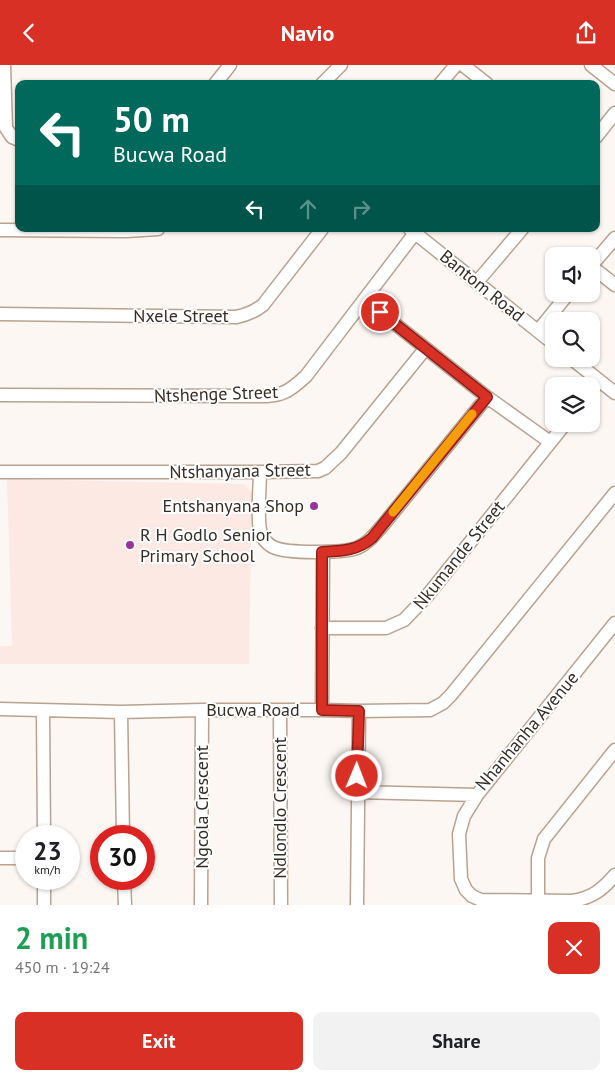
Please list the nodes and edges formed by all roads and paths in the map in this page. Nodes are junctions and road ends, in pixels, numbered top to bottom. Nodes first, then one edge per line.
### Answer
1 (4, 65) edge
2 (230, 65) edge
3 (341, 65) edge
4 (347, 65) edge
5 (456, 65) edge
6 (463, 65) edge
7 (591, 65) edge
8 (218, 80) edge
9 (326, 80) edge
10 (337, 80) edge
11 (443, 80) edge
12 (482, 80) edge
13 (615, 84) edge
14 (615, 113) edge
15 (610, 128) edge
16 (15, 138) edge
17 (0, 230) edge
18 (15, 230) edge
19 (320, 232) edge
20 (411, 232) edge
21 (413, 232) edge
22 (519, 232) edge
23 (615, 238) edge
24 (600, 256) edge
25 (600, 273) edge
26 (477, 282) junction
27 (615, 285) edge
28 (365, 300) junction
29 (562, 302) edge
30 (0, 314) edge
31 (538, 331) junction
32 (545, 337) edge
33 (425, 349) junction
34 (579, 367) edge
35 (588, 377) edge
36 (600, 387) edge
37 (615, 393) edge
38 (0, 395) edge
39 (487, 397) junction
40 (558, 432) edge
41 (550, 442) junction
42 (0, 471) edge
43 (260, 472) junction
44 (615, 493) edge
45 (322, 552) junction
46 (615, 623) edge
47 (322, 628) junction
48 (0, 709) edge
49 (202, 710) junction
50 (280, 710) junction
51 (322, 710) junction
52 (43, 711) junction
53 (359, 711) junction
54 (121, 712) junction
55 (615, 750) edge
56 (357, 792) junction
57 (477, 795) junction
58 (44, 825) edge
59 (123, 825) edge
60 (0, 858) edge
61 (15, 859) edge
62 (615, 875) edge
63 (44, 890) edge
64 (124, 890) edge
65 (538, 901) junction
66 (44, 905) edge
67 (124, 905) edge
68 (201, 905) edge
69 (281, 905) edge
70 (357, 905) edge

1 - 16 street
2 - 8 street
3 - 9 street
4 - 10 street
5 - 11 street
6 - 12 street
7 - 13 street
14 - 15 street
17 - 18 street
19 - 30 street, Nxele Street
20 - 28 street, Ntshenge Street
21 - 26 street, Bantom Road
22 - 26 street
23 - 24 street
25 - 27 street
26 - 31 street, Bantom Road
28 - 33 street
28 - 38 street, Ntshenge Street
29 - 31 street
31 - 32 street, Bantom Road
33 - 39 street
33 - 43 street, Ntshanyana Street
34 - 35 street
36 - 37 street
39 - 41 street
39 - 45 street
40 - 41 street, Nkumande Street
41 - 47 street, Nkumande Street
42 - 43 street, Ntshanyana Street
43 - 45 street
44 - 53 street, Bucwa Road
45 - 47 street
46 - 57 street, Nhanhanha Avenue
47 - 51 street
48 - 52 street, Bucwa Road
49 - 50 street, Bucwa Road
49 - 54 street, Bucwa Road
49 - 68 street, Ngcola Crescent
50 - 51 street, Bucwa Road
50 - 69 street, Ndlondlo Crescent
51 - 53 street, Bucwa Road
52 - 54 street, Bucwa Road
52 - 58 street
53 - 56 street
54 - 59 street
55 - 65 street
56 - 57 street, Nhanhanha Avenue
56 - 70 street
57 - 65 street
60 - 61 street
62 - 65 street
63 - 66 street
64 - 67 street

